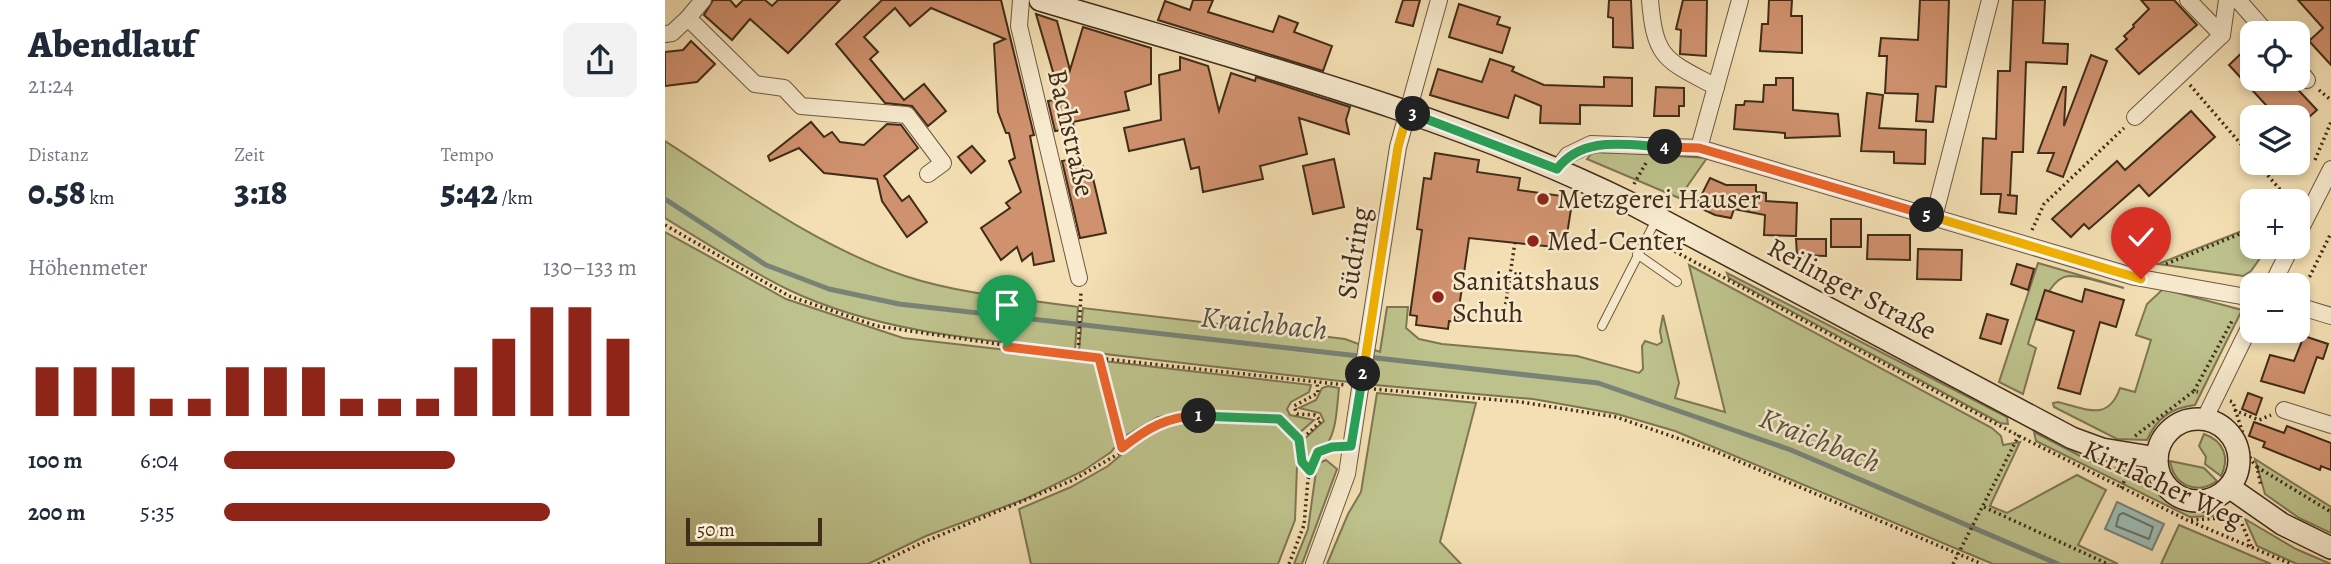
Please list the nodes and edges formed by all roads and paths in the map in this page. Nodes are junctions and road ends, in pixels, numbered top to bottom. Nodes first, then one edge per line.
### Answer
1 (703, 0) edge
2 (1021, 0) edge
3 (1041, 0) edge
4 (1439, 0) edge
5 (1650, 0) edge
6 (1740, 0) edge
7 (1990, 0) edge
8 (2188, 0) edge
9 (2227, 0) edge
10 (2238, 0) edge
11 (1098, 8) edge
12 (688, 18) junction
13 (2256, 21) edge
14 (665, 34) edge
15 (2222, 35) junction
16 (2182, 75) junction
17 (1716, 88) junction
18 (1408, 112) junction
19 (2136, 117) joint
20 (2240, 143) edge
21 (1656, 146) junction
22 (1699, 148) junction
23 (1557, 169) junction
24 (2331, 169) edge
25 (928, 174) dead end
26 (2267, 175) edge
27 (2280, 189) edge
28 (1624, 200) junction
29 (2310, 210) edge
30 (1934, 217) junction
31 (1657, 218) junction
32 (665, 225) edge
33 (2331, 233) edge
34 (2240, 234) edge
35 (1515, 242) dead end
36 (2026, 243) junction
37 (1637, 254) junction
38 (2310, 276) edge
39 (2135, 277) junction
40 (1079, 278) dead end
41 (1677, 282) dead end
42 (2240, 297) edge
43 (1082, 298) dead end
44 (2310, 310) edge
45 (2240, 312) edge
46 (1504, 314) dead end
47 (2331, 316) edge
48 (1602, 326) dead end
49 (2241, 343) edge
50 (1078, 356) junction
51 (1099, 358) junction
52 (1317, 382) junction
53 (1363, 390) junction
54 (2194, 391) junction
55 (2213, 396) junction
56 (2234, 410) dead end
57 (2284, 410) joint
58 (2204, 420) junction
59 (2331, 425) edge
60 (2019, 436) junction
61 (1299, 439) junction
62 (1351, 446) junction
63 (1122, 448) junction
64 (2131, 456) junction
65 (2157, 458) junction
66 (2257, 467) dead end
67 (1310, 471) junction
68 (2229, 487) junction
69 (2121, 488) junction
70 (1985, 507) junction
71 (2331, 512) edge
72 (2239, 517) dead end
73 (2251, 546) junction
74 (2331, 548) edge
75 (1960, 555) junction
76 (878, 564) edge
77 (1289, 564) edge
78 (1314, 564) edge
79 (1953, 564) edge
80 (1982, 564) edge
81 (2108, 564) edge
82 (2291, 564) edge

1 - 12 street
2 - 40 street, Bachstraße
3 - 11 main road, Reilinger Straße
4 - 18 street, Südring
5 - 17 street
6 - 17 street
7 - 30 street
8 - 15 street
9 - 15 street
10 - 13 street
11 - 18 main road, Reilinger Straße
12 - 14 street
12 - 25 street
15 - 16 street
16 - 19 street
16 - 20 path
17 - 22 street
18 - 23 main road, Reilinger Straße
18 - 53 street, Südring, bridge
19 - 36 path
21 - 22 street
21 - 23 street
21 - 28 path
22 - 30 street
23 - 28 main road, Reilinger Straße
24 - 29 street
26 - 27 path
28 - 31 main road, Reilinger Straße
30 - 36 street
31 - 37 lane
31 - 60 path, Kirrlacher Weg
31 - 64 main road, Reilinger Straße
32 - 50 path
33 - 38 path
34 - 39 path
35 - 46 path
36 - 39 street
37 - 41 lane
37 - 48 lane
39 - 42 street
43 - 50 path
44 - 47 street
45 - 54 path
49 - 55 street
50 - 51 path
51 - 52 path
51 - 63 path
52 - 53 path
52 - 61 path
53 - 62 street, Südring
53 - 75 path
54 - 55 path
54 - 64 path
55 - 58 street
56 - 57 path
57 - 59 street
58 - 65 main road
58 - 68 main road
60 - 69 path, Kirrlacher Weg
60 - 70 path
61 - 63 path
61 - 67 path
62 - 67 path
62 - 78 street, Südring
63 - 76 path
64 - 65 main road, Reilinger Straße
64 - 69 path
65 - 68 main road
66 - 71 path
67 - 77 path
68 - 74 main road
69 - 73 path, Kirrlacher Weg
70 - 75 path
70 - 81 path
72 - 73 path
73 - 82 path, Kirrlacher Weg
75 - 79 path
75 - 80 path

